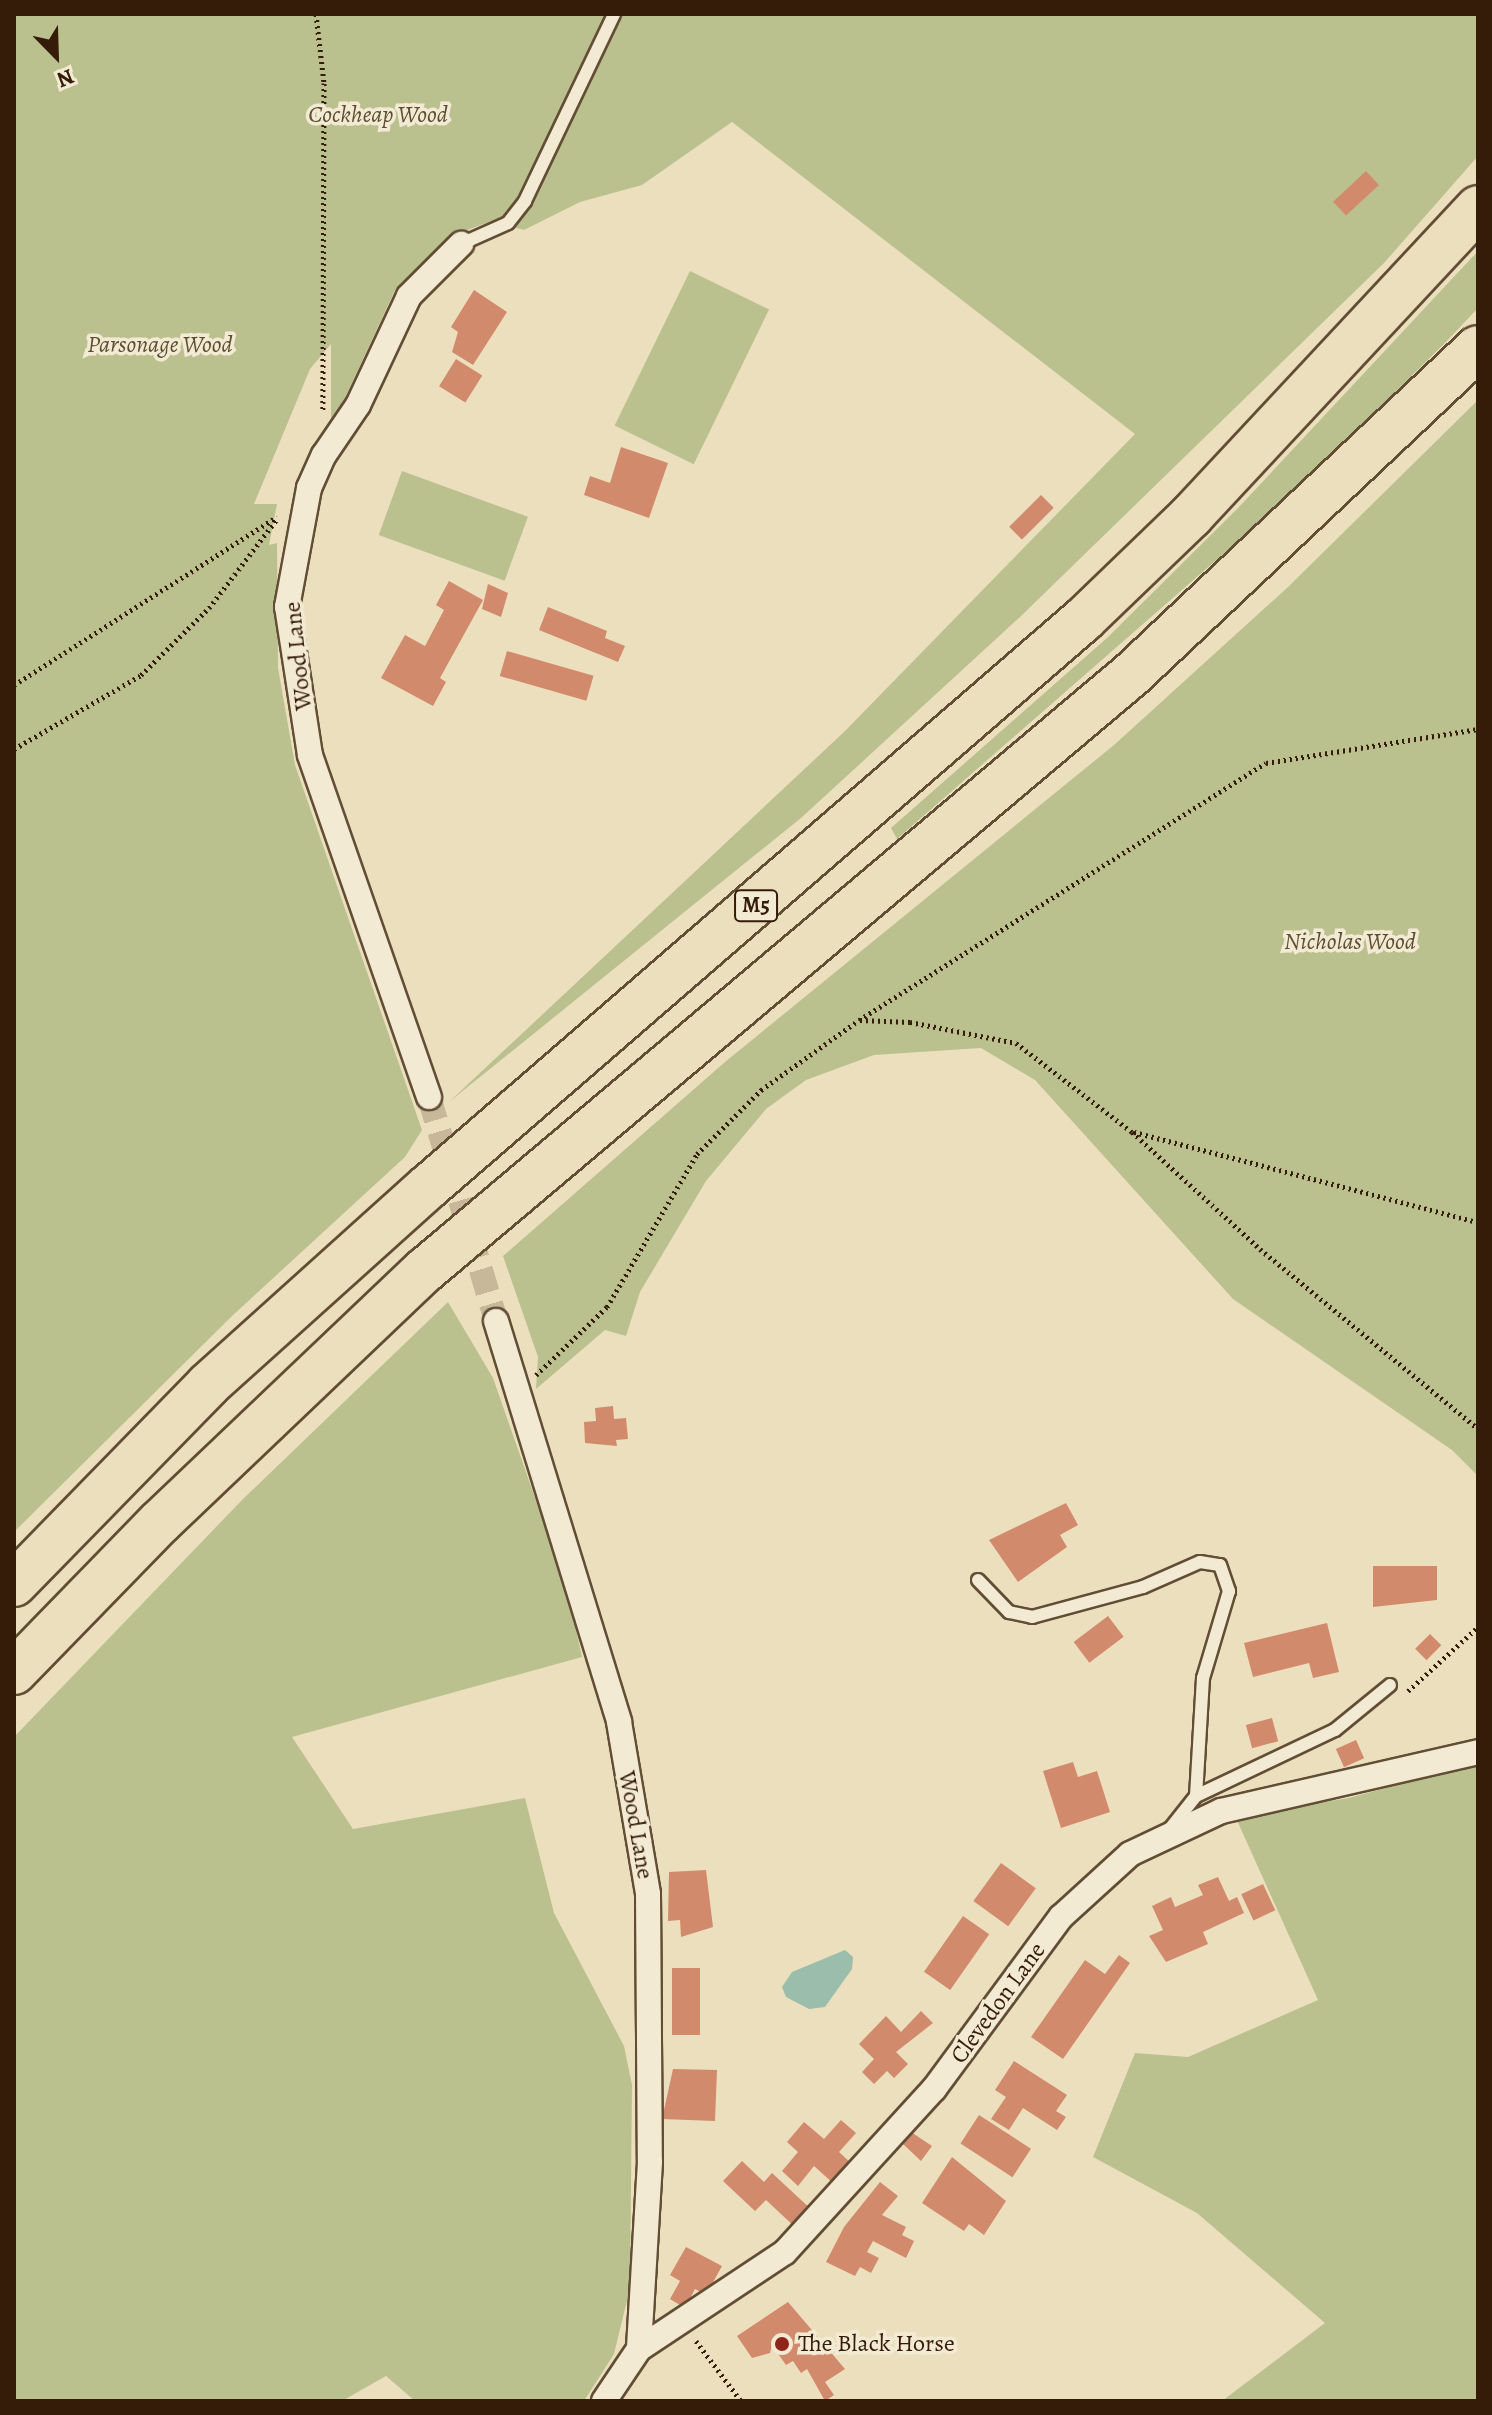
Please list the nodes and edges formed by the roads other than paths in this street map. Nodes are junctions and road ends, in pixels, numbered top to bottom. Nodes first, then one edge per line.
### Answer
1 (614, 14) edge
2 (1478, 208) edge
3 (461, 244) joint
4 (1478, 348) edge
5 (429, 1097) tunnel mouth
6 (496, 1321) tunnel mouth
7 (978, 1580) dead end
8 (14, 1584) edge
9 (14, 1672) edge
10 (1390, 1685) dead end
11 (1478, 1752) edge
12 (1196, 1796) junction
13 (1167, 1833) junction
14 (639, 2349) junction
15 (604, 2401) edge

1 - 3 lane
2 - 8 highway, M5
3 - 5 street, Wood Lane
4 - 9 highway, M5
6 - 14 street, Wood Lane
7 - 12 lane
10 - 12 lane
11 - 13 street, Clevedon Lane
12 - 13 lane
13 - 14 street, Clevedon Lane
14 - 15 street, Clevedon Lane

